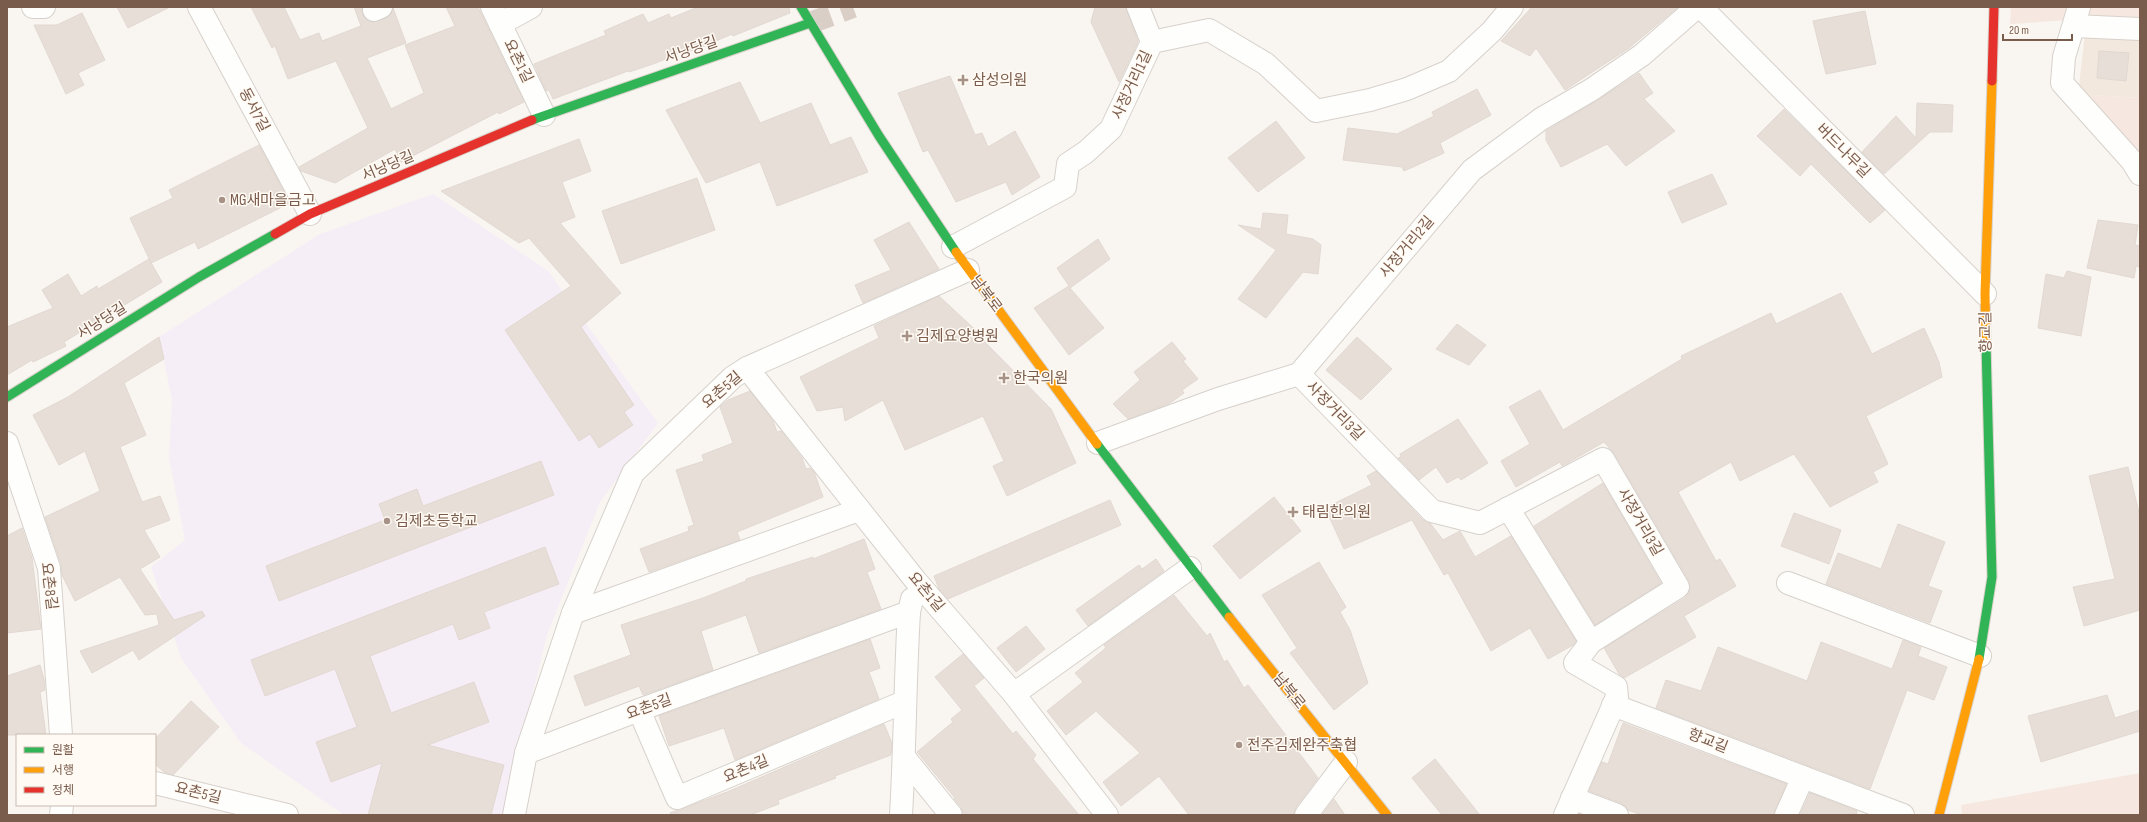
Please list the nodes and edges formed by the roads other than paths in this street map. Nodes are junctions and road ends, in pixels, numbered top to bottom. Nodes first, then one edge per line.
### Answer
1 (33, 7) edge
2 (44, 7) edge
3 (199, 7) edge
4 (531, 7) edge
5 (802, 7) edge
6 (1138, 7) edge
7 (1512, 7) edge
8 (1697, 7) edge
9 (1701, 7) edge
10 (1994, 7) edge
11 (496, 16) edge
12 (2076, 16) edge
13 (810, 23) junction
14 (2140, 29) edge
15 (1152, 42) junction
16 (544, 115) junction
17 (2140, 174) edge
18 (310, 214) junction
19 (953, 247) junction
20 (968, 270) junction
21 (1985, 294) junction
22 (747, 368) junction
23 (1299, 374) junction
24 (7, 397) edge
25 (7, 443) edge
26 (1098, 443) junction
27 (1508, 508) junction
28 (859, 510) junction
29 (1190, 568) junction
30 (916, 581) junction
31 (1788, 583) dead end
32 (909, 612) junction
33 (573, 613) junction
34 (1591, 642) junction
35 (1980, 656) junction
36 (1014, 694) junction
37 (904, 702) junction
38 (1613, 705) junction
39 (640, 710) junction
40 (61, 734) edge
41 (526, 753) junction
42 (904, 757) junction
43 (1346, 762) junction
44 (1803, 777) junction
45 (156, 783) edge
46 (1569, 806) edge
47 (283, 814) edge
48 (514, 815) edge
49 (901, 815) edge
50 (951, 815) edge
51 (1107, 815) edge
52 (1306, 815) edge
53 (1387, 815) edge
54 (1617, 815) edge
55 (1786, 815) edge
56 (1903, 815) edge
57 (1939, 815) edge

1 - 2 street
3 - 18 street, 동서7길
4 - 11 street
5 - 13 street, 남북로
6 - 15 street
7 - 15 street, 사정거리1길
8 - 23 street, 사정거리2길
9 - 21 street, 버드나무길
10 - 21 street, 향교길
11 - 16 street, 요촌1길
12 - 14 street
12 - 17 street
13 - 16 street, 서낭당길
13 - 19 street, 남북로
15 - 19 street, 사정거리1길
16 - 18 street, 서낭당길
18 - 24 street, 서낭당길
19 - 20 street, 남북로
20 - 22 street, 요촌5길
20 - 26 street, 남북로
21 - 35 street, 향교길
22 - 28 street, 요촌1길
22 - 33 street, 요촌5길
23 - 26 street
23 - 27 street, 사정거리3길
25 - 40 street, 요촌8길
26 - 29 street, 남북로
27 - 34 street
27 - 34 street, 사정거리3길
28 - 30 street, 요촌1길
28 - 33 street
29 - 36 street
29 - 43 street, 남북로
30 - 32 street
30 - 36 street, 요촌1길
31 - 35 street
32 - 37 street
32 - 39 street, 요촌5길
33 - 41 street, 요촌5길
34 - 38 street, 사정거리3길
35 - 57 street, 향교길
36 - 51 street, 요촌1길
37 - 39 street, 요촌4길
37 - 42 street
38 - 44 street, 향교길
38 - 46 street, 사정거리3길
39 - 41 street, 요촌5길
41 - 48 street, 요촌5길
42 - 49 street
42 - 50 street
43 - 52 street
43 - 53 street, 남북로
44 - 55 street
44 - 56 street, 향교길
45 - 47 street, 요촌5길
46 - 54 street

